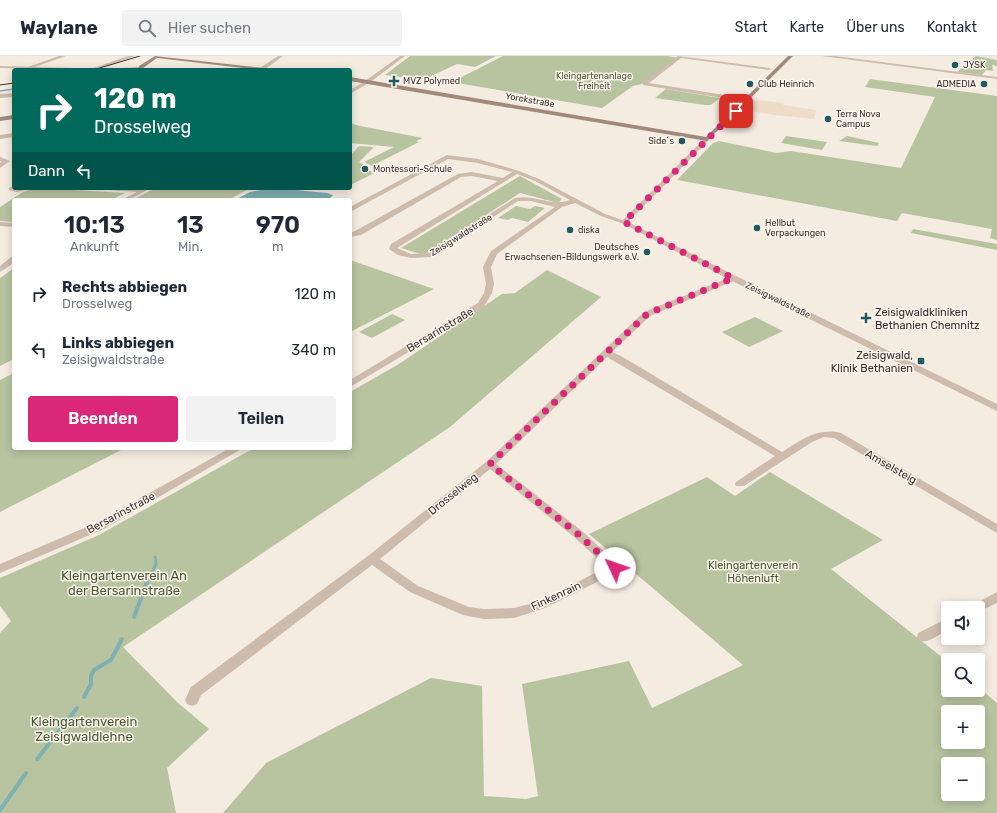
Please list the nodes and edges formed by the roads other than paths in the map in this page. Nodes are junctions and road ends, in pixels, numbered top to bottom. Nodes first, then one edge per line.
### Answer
1 (64, 56) edge
2 (133, 56) edge
3 (158, 56) edge
4 (281, 56) edge
5 (403, 56) edge
6 (681, 56) edge
7 (791, 56) edge
8 (824, 56) edge
9 (0, 67) edge
10 (27, 68) joint
11 (96, 68) edge
12 (141, 68) edge
13 (254, 68) edge
14 (263, 68) edge
15 (769, 69) dead end
16 (997, 78) edge
17 (352, 79) edge
18 (367, 82) junction
19 (352, 91) edge
20 (12, 95) edge
21 (0, 96) edge
22 (747, 100) junction
23 (12, 117) edge
24 (0, 119) edge
25 (0, 134) edge
26 (12, 134) edge
27 (12, 135) edge
28 (0, 138) edge
29 (707, 139) junction
30 (0, 159) edge
31 (0, 166) edge
32 (517, 172) junction
33 (503, 180) junction
34 (144, 190) edge
35 (128, 198) edge
36 (575, 201) junction
37 (560, 206) junction
38 (352, 209) edge
39 (624, 222) junction
40 (0, 224) edge
41 (12, 225) edge
42 (352, 234) edge
43 (12, 261) edge
44 (0, 270) edge
45 (733, 278) junction
46 (606, 353) junction
47 (352, 383) edge
48 (997, 408) edge
49 (234, 450) edge
50 (782, 456) junction
51 (490, 464) junction
52 (740, 484) dead end
53 (997, 529) edge
54 (372, 559) junction
55 (0, 569) edge
56 (997, 597) edge
57 (985, 604) edge
58 (941, 627) edge
59 (923, 636) dead end
60 (192, 700) dead end

1 - 10 street
2 - 11 street
3 - 12 main road
3 - 13 main road
4 - 14 street
5 - 18 street
6 - 15 street
6 - 22 street
7 - 22 main road
8 - 16 street
9 - 10 street
17 - 18 main road, Yorckstraße
18 - 19 street
18 - 29 main road, Yorckstraße
20 - 21 street
22 - 29 main road
23 - 24 main road
25 - 26 street
27 - 28 street
29 - 39 street
30 - 31 street
32 - 33 street, Zeisigwaldstraße
32 - 36 street, Zeisigwaldstraße
32 - 38 street, Zeisigwaldstraße
33 - 37 street, Zeisigwaldstraße
33 - 42 street
34 - 35 street
36 - 37 street, Bersarinstraße
36 - 39 street, Zeisigwaldstraße
37 - 47 street, Bersarinstraße
39 - 45 street, Zeisigwaldstraße
40 - 41 street
43 - 44 street
45 - 46 street, Drosselweg
45 - 48 street, Zeisigwaldstraße
46 - 50 street
46 - 51 street, Drosselweg
49 - 55 street, Bersarinstraße
50 - 52 street, Amselsteig
50 - 53 street, Amselsteig
51 - 54 street, Drosselweg
51 - 54 street, Finkenrain
54 - 60 street, Drosselweg
56 - 57 street
58 - 59 street

